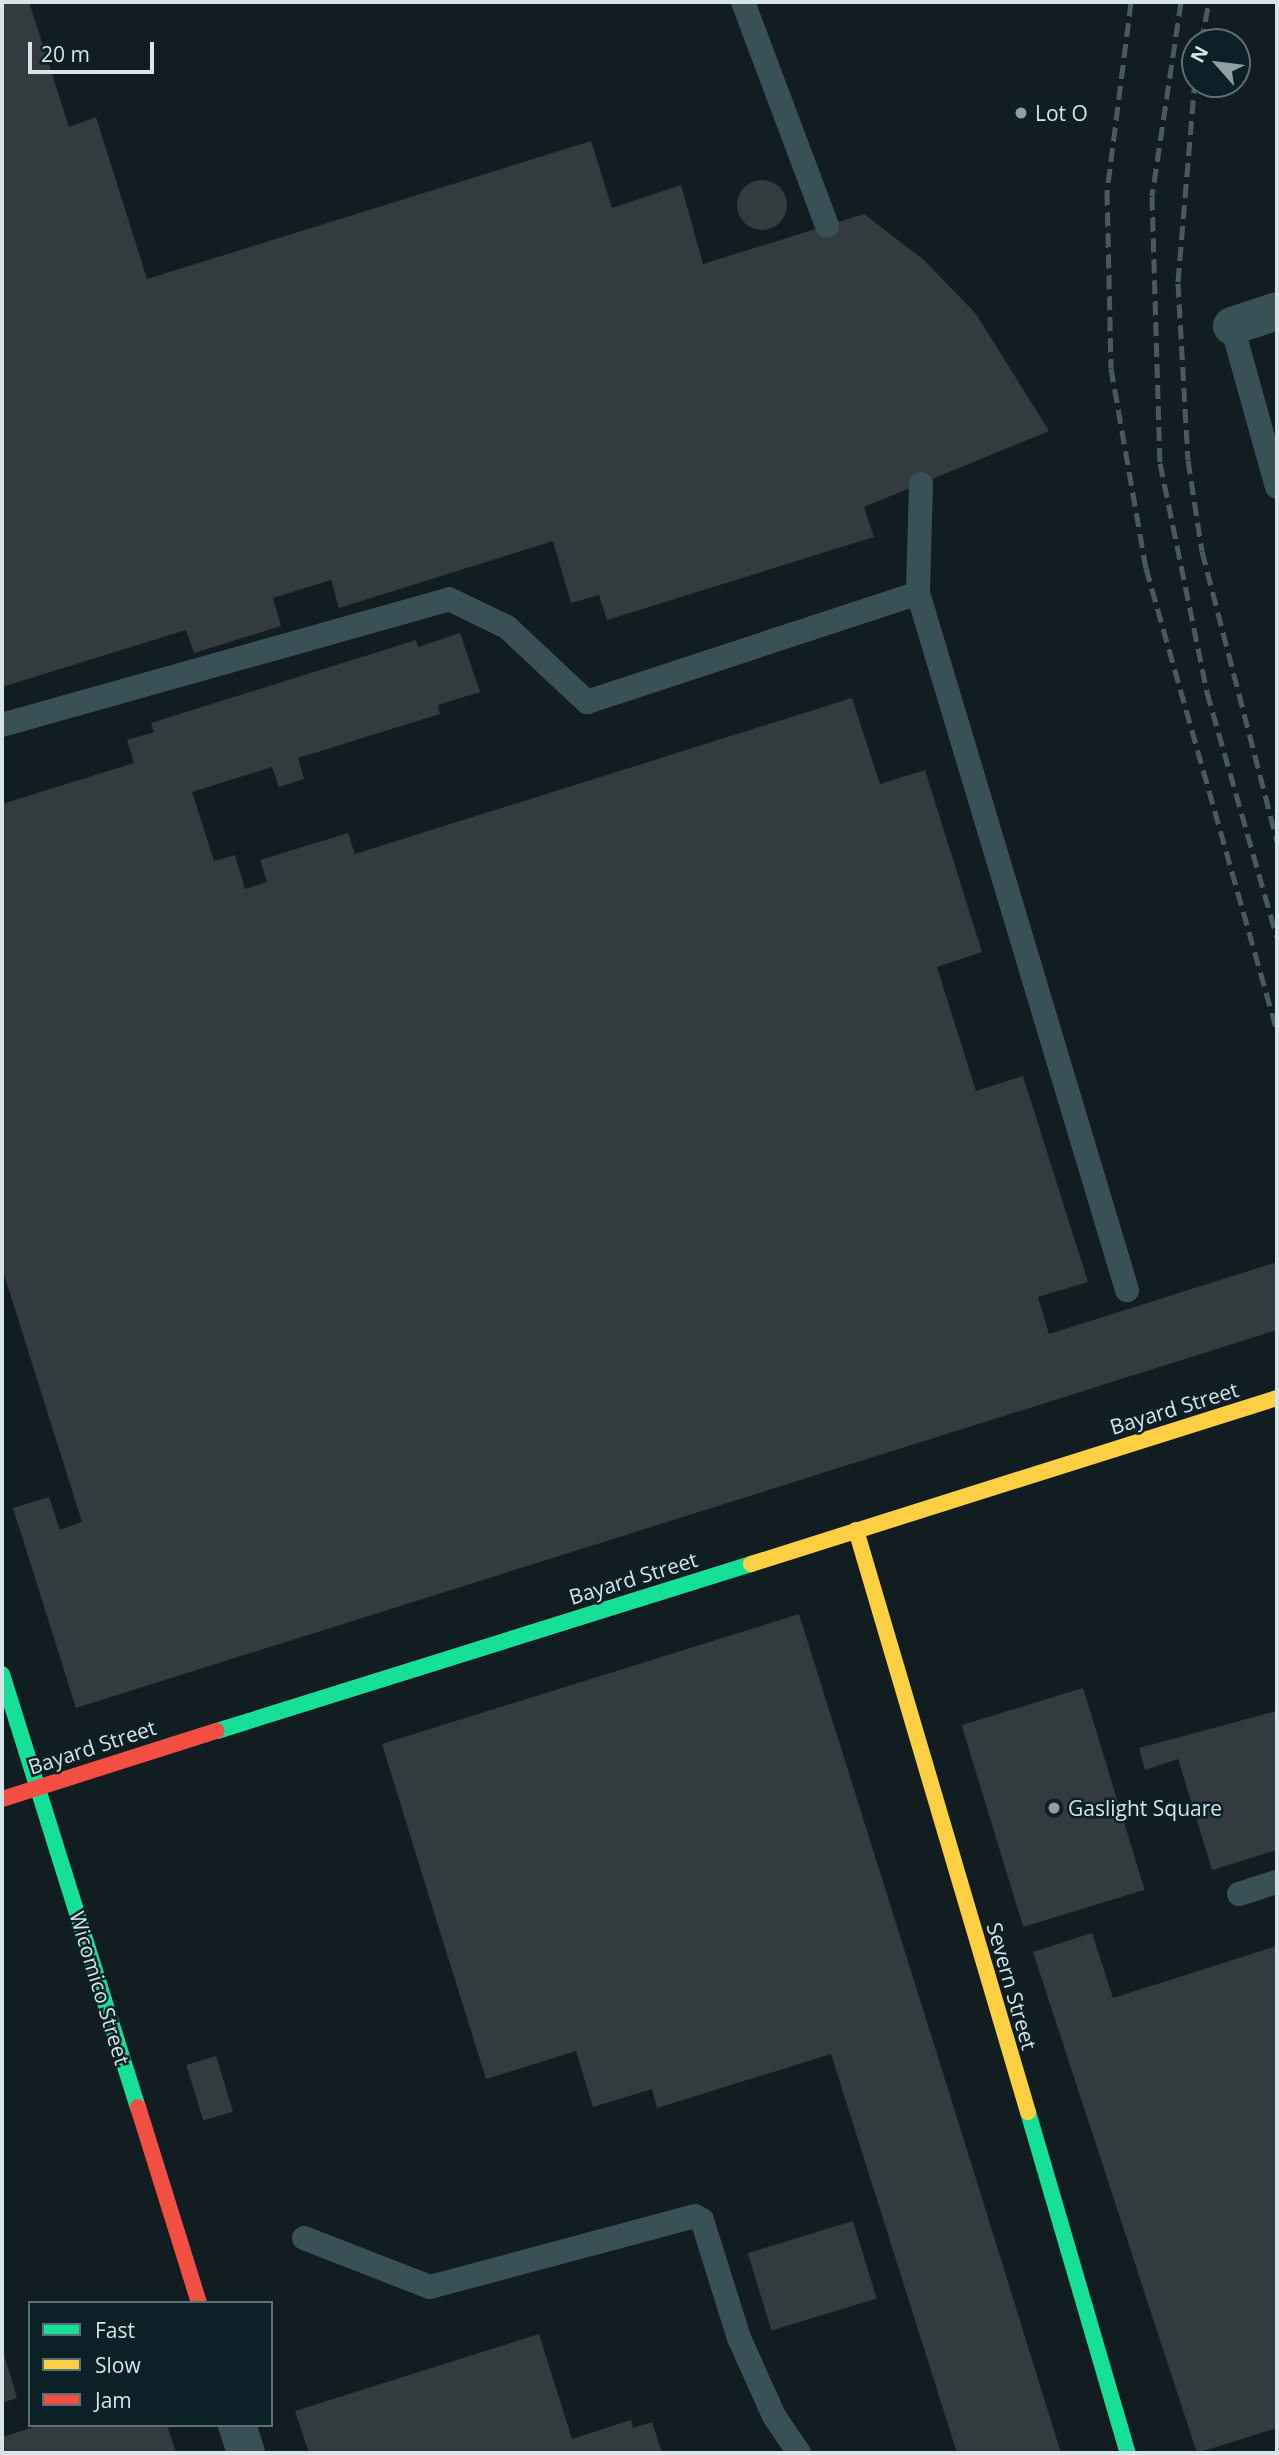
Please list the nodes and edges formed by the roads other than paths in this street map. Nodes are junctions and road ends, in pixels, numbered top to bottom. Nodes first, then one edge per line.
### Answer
1 (743, 2) edge
2 (827, 226) dead end
3 (1277, 311) edge
4 (1232, 326) joint
5 (921, 484) dead end
6 (1277, 487) edge
7 (918, 593) junction
8 (2, 725) edge
9 (1127, 1290) dead end
10 (1277, 1398) edge
11 (856, 1530) junction
12 (2, 1674) edge
13 (37, 1787) junction
14 (2, 1799) edge
15 (1277, 1882) edge
16 (1239, 1894) dead end
17 (304, 2238) dead end
18 (197, 2301) edge
19 (238, 2427) edge
20 (246, 2453) edge
21 (800, 2453) edge
22 (1128, 2453) edge

1 - 2 lane
3 - 4 street
4 - 6 lane
5 - 7 lane
7 - 8 lane
7 - 9 lane
10 - 11 street, Bayard Street
11 - 13 street, Bayard Street
11 - 22 street, Severn Street
12 - 13 street, Wicomico Street
13 - 14 street, Bayard Street
13 - 18 street, Wicomico Street
15 - 16 lane
17 - 21 lane
19 - 20 street

